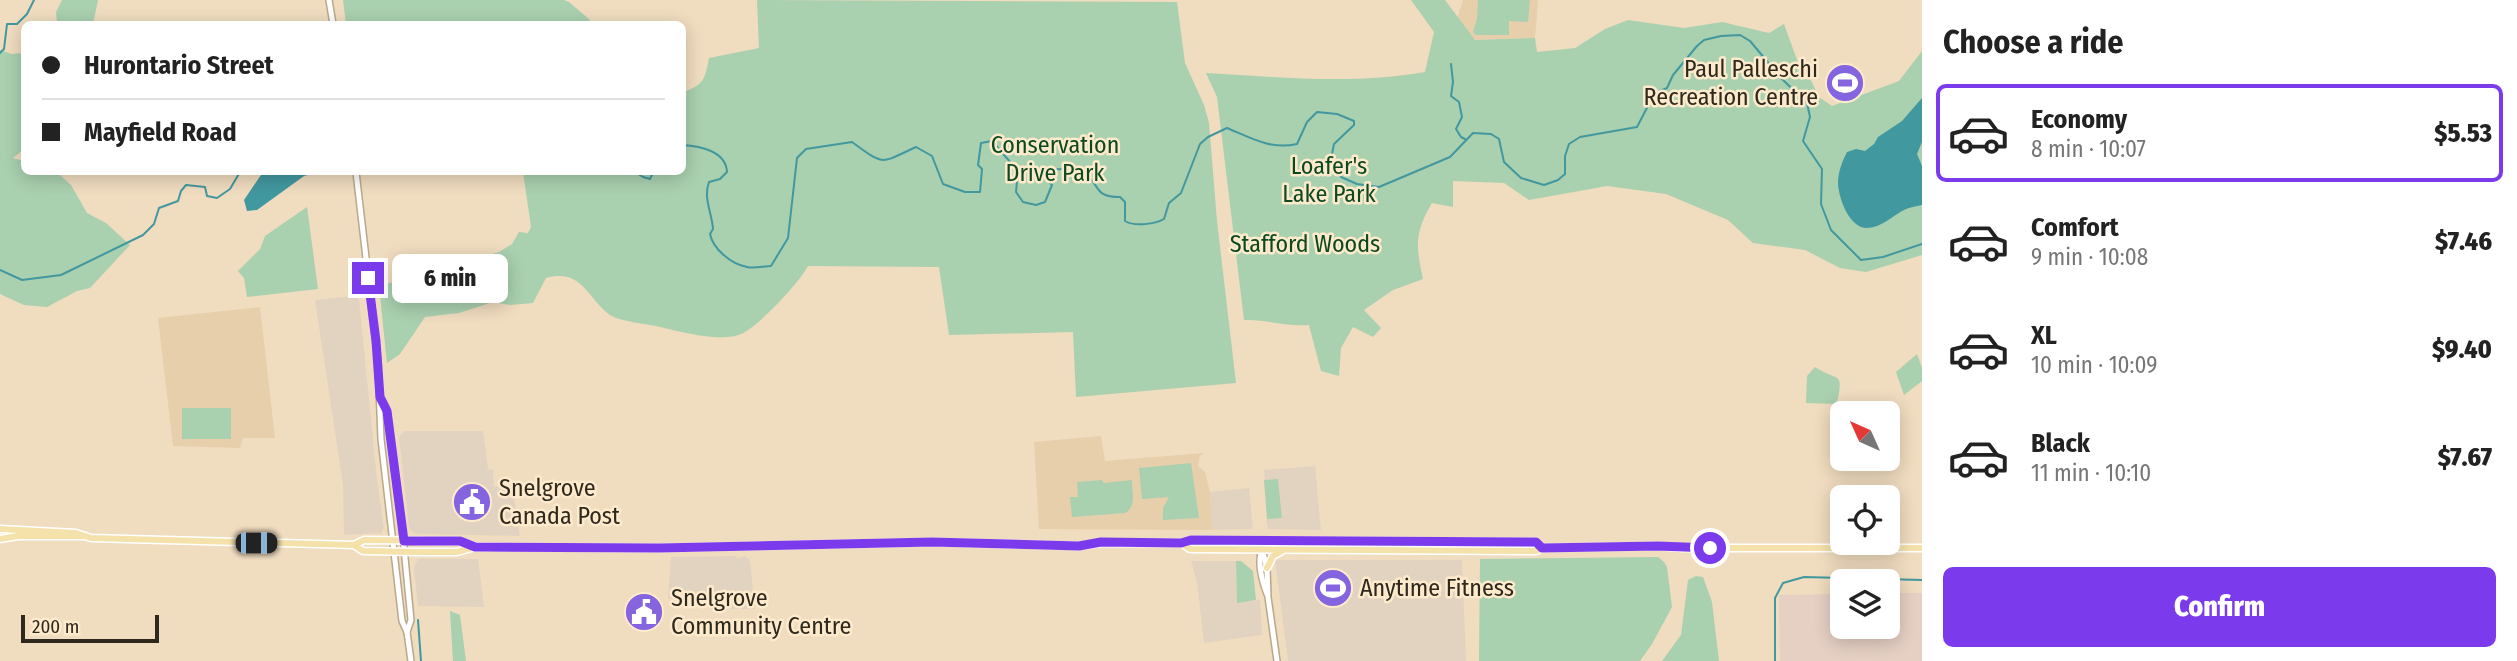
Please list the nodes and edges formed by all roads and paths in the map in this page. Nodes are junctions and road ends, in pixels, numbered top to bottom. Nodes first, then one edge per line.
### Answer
1 (329, 0) edge
2 (332, 21) edge
3 (356, 175) edge
4 (380, 397) junction
5 (0, 529) edge
6 (87, 536) junction
7 (0, 539) edge
8 (393, 540) junction
9 (1261, 540) junction
10 (404, 541) junction
11 (1181, 543) junction
12 (354, 545) junction
13 (475, 547) junction
14 (1542, 548) junction
15 (1922, 548) edge
16 (1262, 549) junction
17 (1298, 550) junction
18 (394, 552) junction
19 (404, 552) junction
20 (1267, 568) junction
21 (1268, 597) junction
22 (407, 632) junction
23 (411, 661) edge
24 (1277, 661) edge

1 - 2 main road
3 - 4 main road
4 - 8 main road
4 - 10 main road
5 - 6 main road
6 - 7 main road
6 - 12 main road
8 - 10 main road
8 - 12 main road
8 - 18 main road
9 - 11 main road
9 - 14 main road
9 - 16 main road
10 - 13 main road
10 - 19 main road
11 - 13 main road
11 - 16 main road
12 - 18 main road
13 - 19 main road
14 - 15 main road
14 - 17 main road
16 - 17 main road
16 - 20 main road
16 - 21 main road
17 - 20 main road
18 - 19 main road
18 - 22 main road
19 - 22 main road
20 - 21 main road
21 - 24 main road
22 - 23 main road

